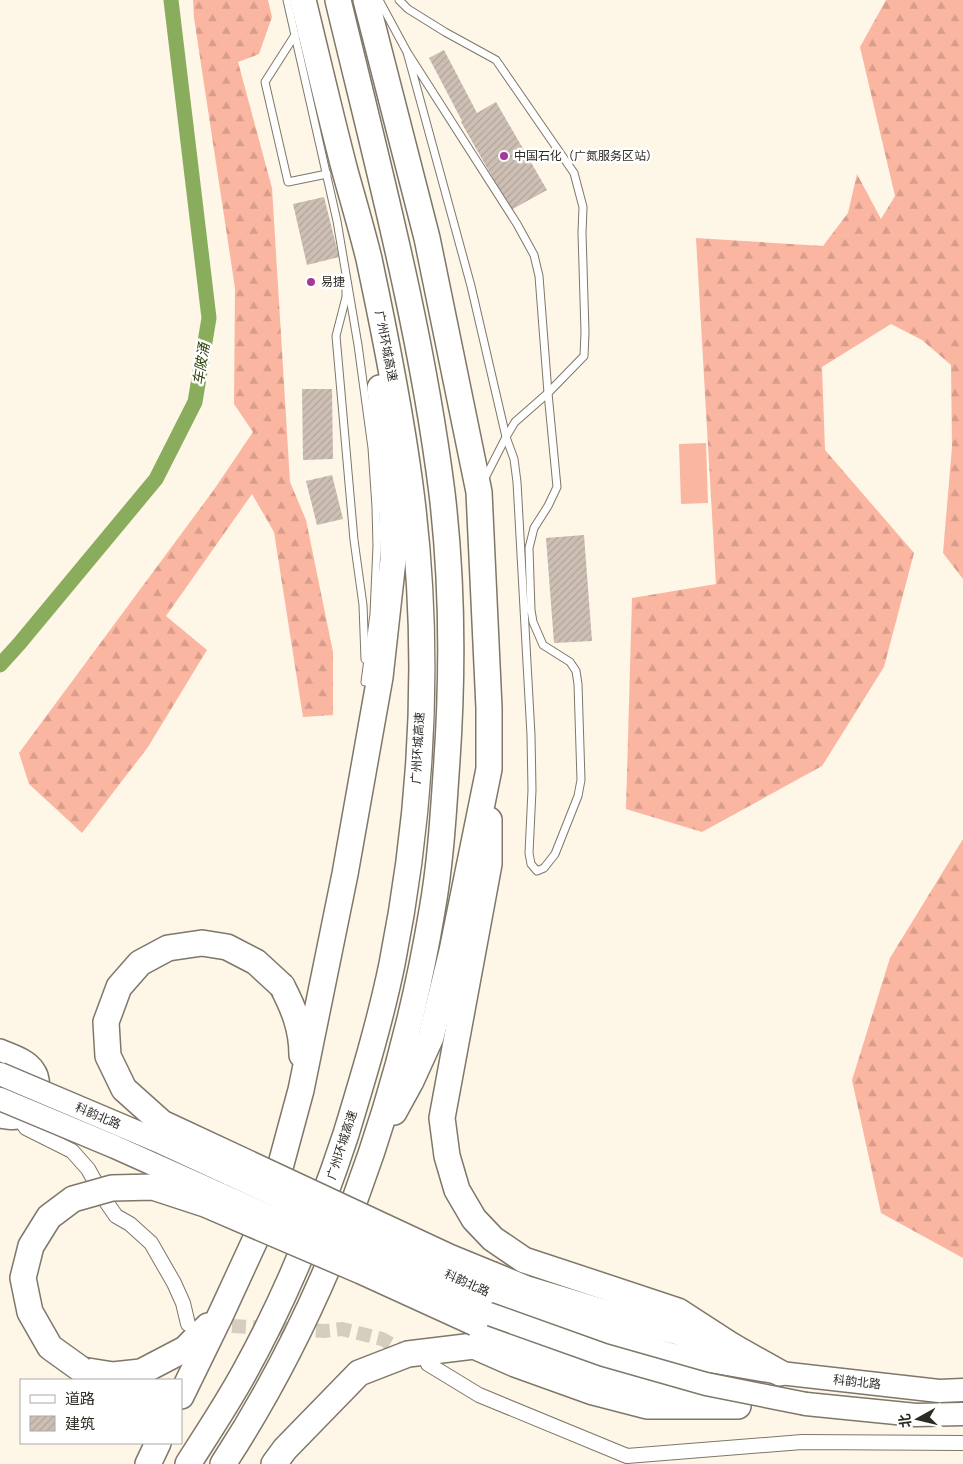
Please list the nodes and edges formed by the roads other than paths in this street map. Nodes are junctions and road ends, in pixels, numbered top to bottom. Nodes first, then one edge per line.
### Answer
1 (287, 0) edge
2 (303, 0) edge
3 (338, 0) edge
4 (366, 0) edge
5 (379, 0) edge
6 (399, 0) edge
7 (295, 35) junction
8 (407, 52) junction
9 (326, 174) junction
10 (357, 259) junction
11 (548, 393) junction
12 (506, 437) junction
13 (479, 492) junction
14 (365, 682) junction
15 (365, 691) dead end
16 (362, 736) dead end
17 (489, 769) junction
18 (355, 820) junction
19 (0, 1050) edge
20 (0, 1074) edge
21 (301, 1090) junction
22 (0, 1099) edge
23 (9, 1117) edge
24 (370, 1153) junction
25 (221, 1314) junction
26 (188, 1324) dead end
27 (732, 1346) junction
28 (428, 1364) dead end
29 (780, 1373) junction
30 (963, 1390) edge
31 (182, 1394) edge
32 (806, 1404) junction
33 (738, 1406) junction
34 (963, 1414) edge
35 (963, 1443) edge
36 (158, 1444) edge
37 (148, 1464) edge
38 (188, 1464) edge
39 (223, 1464) edge
40 (274, 1464) edge

1 - 7 lane
2 - 10 highway, 广州环城高速
3 - 24 highway
4 - 13 highway
5 - 8 lane
6 - 11 lane
7 - 9 lane
7 - 9 lane
8 - 11 lane
8 - 12 lane
9 - 10 lane
10 - 14 lane
10 - 14 lane
10 - 18 highway
10 - 38 highway, 广州环城高速
11 - 12 lane
11 - 12 lane
12 - 13 lane
13 - 17 highway
14 - 15 lane
16 - 18 lane
17 - 24 highway
17 - 27 highway
18 - 21 highway
19 - 23 main road
20 - 29 highway, 科韵北路, bridge
21 - 25 highway
21 - 27 highway, bridge
22 - 32 highway, 科韵北路, bridge
23 - 26 street
24 - 39 highway
25 - 31 highway
25 - 33 highway, bridge
27 - 29 highway
28 - 35 street
29 - 30 highway, 科韵北路
32 - 33 highway
32 - 34 highway, 科韵北路
33 - 40 highway
36 - 37 highway

